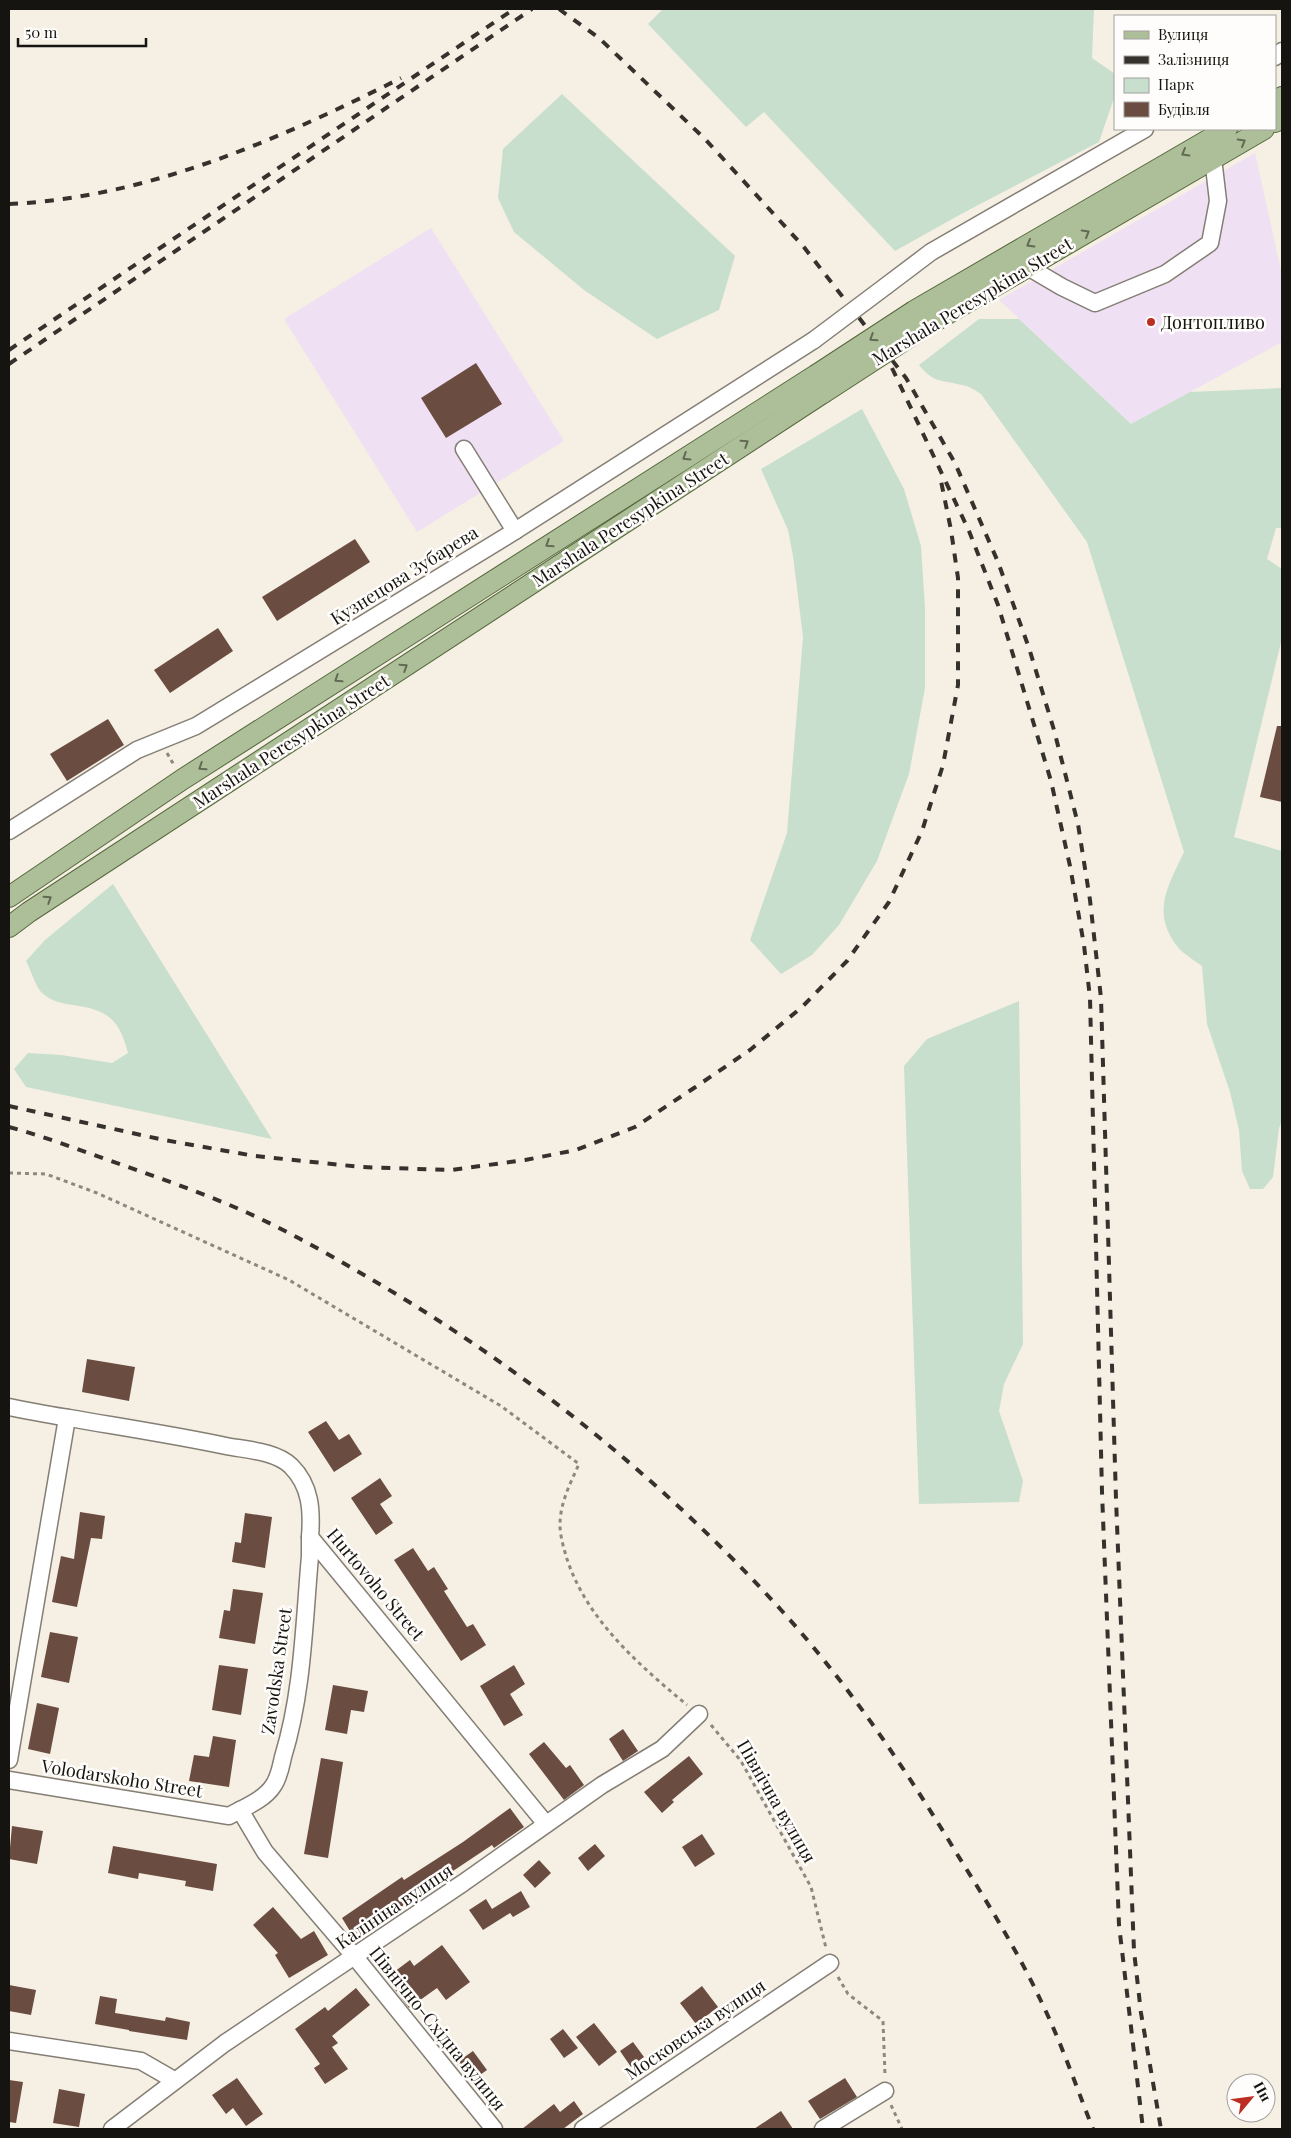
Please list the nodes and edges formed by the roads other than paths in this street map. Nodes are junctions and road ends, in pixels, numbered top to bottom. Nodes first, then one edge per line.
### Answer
1 (1142, 130) edge
2 (1225, 130) edge
3 (1262, 130) edge
4 (1214, 158) junction
5 (1028, 267) junction
6 (919, 320) junction
7 (819, 384) junction
8 (464, 449) dead end
9 (515, 530) junction
10 (9, 831) edge
11 (9, 897) edge
12 (9, 927) edge
13 (9, 1407) edge
14 (67, 1418) junction
15 (310, 1537) junction
16 (699, 1714) road end
17 (9, 1760) edge
18 (9, 1780) edge
19 (235, 1813) junction
20 (546, 1824) junction
21 (355, 1957) junction
22 (830, 1963) road end
23 (9, 2041) edge
24 (174, 2080) junction
25 (886, 2091) road end
26 (112, 2129) edge
27 (494, 2129) edge
28 (583, 2129) edge
29 (823, 2129) edge

1 - 9 street, Кузнецова Зубарева, bridge
2 -> 6 main road, Marshala Peresypkina Street
4 -> 3 main road, Marshala Peresypkina Street
5 -> 4 main road, Marshala Peresypkina Street
4 - 5 street
5 - 6 main road, Marshala Peresypkina Street
6 - 7 main road, Marshala Peresypkina Street, bridge
7 -> 11 main road, Marshala Peresypkina Street
12 -> 7 main road, Marshala Peresypkina Street
8 - 9 street
9 - 10 street, Кузнецова Зубарева
13 - 14 street, Hurtovoho Street
14 - 15 street, Hurtovoho Street
14 - 17 street
15 - 19 street, Zavodska Street
15 - 20 street, Hurtovoho Street
16 - 20 street, Калініна вулиця
18 - 19 street, Volodarskoho Street
19 - 21 street, Північно-Східна вулиця
20 - 21 street, Калініна вулиця
21 - 24 street, Калініна вулиця
21 - 27 street, Північно-Східна вулиця
22 - 28 street, Московська вулиця
23 - 24 street
24 - 26 street, Калініна вулиця
25 - 29 street

